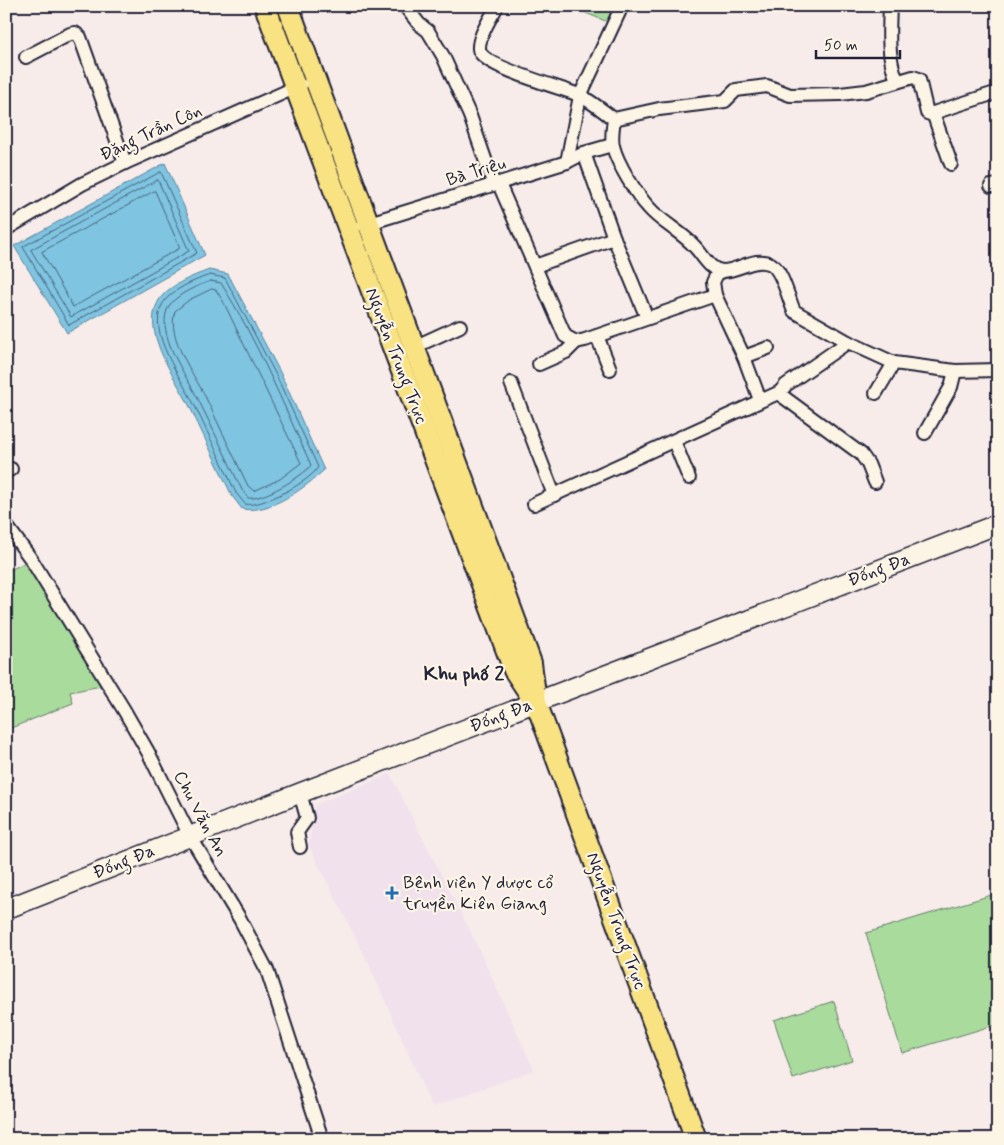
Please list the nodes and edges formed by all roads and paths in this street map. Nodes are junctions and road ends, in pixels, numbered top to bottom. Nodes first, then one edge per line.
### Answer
1 (265, 6) edge
2 (288, 6) edge
3 (405, 6) edge
4 (497, 6) edge
5 (622, 6) edge
6 (890, 6) edge
7 (26, 57) dead end
8 (315, 79) junction
9 (897, 80) junction
10 (294, 88) junction
11 (998, 92) edge
12 (580, 96) junction
13 (934, 113) junction
14 (614, 119) junction
15 (612, 145) junction
16 (584, 153) junction
17 (567, 162) junction
18 (125, 163) junction
19 (951, 164) dead end
20 (496, 184) junction
21 (369, 222) junction
22 (6, 229) edge
23 (348, 229) junction
24 (614, 238) junction
25 (535, 266) junction
26 (723, 271) junction
27 (715, 295) junction
28 (647, 318) junction
29 (460, 326) dead end
30 (597, 336) junction
31 (576, 342) junction
32 (848, 342) junction
33 (412, 348) junction
34 (768, 348) dead end
35 (744, 357) junction
36 (894, 363) junction
37 (539, 364) dead end
38 (610, 369) dead end
39 (998, 370) edge
40 (955, 371) junction
41 (511, 383) dead end
42 (779, 393) junction
43 (876, 393) dead end
44 (760, 400) junction
45 (925, 433) dead end
46 (674, 441) junction
47 (690, 478) dead end
48 (875, 482) dead end
49 (554, 495) junction
50 (534, 504) dead end
51 (998, 524) edge
52 (6, 525) edge
53 (536, 702) junction
54 (300, 793) junction
55 (190, 836) junction
56 (300, 847) dead end
57 (6, 909) edge
58 (322, 1139) edge
59 (696, 1139) edge

1 - 10 main road, Nguyễn Trung Trực
2 - 8 main road, Nguyễn Trung Trực
3 - 20 street
4 - 12 street
5 - 12 street
6 - 9 street
7 - 18 street
8 - 10 street, Đặng Trần Côn
8 - 21 main road, Nguyễn Trung Trực
9 - 13 street
9 - 14 street
10 - 18 street, Đặng Trần Côn
10 - 23 main road, Nguyễn Trung Trực
11 - 13 street
12 - 14 street
12 - 17 street
13 - 19 street
14 - 15 street
15 - 16 street, Bà Triệu
15 - 26 street
16 - 17 street, Bà Triệu
16 - 24 street
17 - 20 street, Bà Triệu
18 - 22 street, Đặng Trần Côn
20 - 21 street, Bà Triệu
20 - 25 street
21 - 23 street, Bà Triệu
21 - 33 main road, Nguyễn Trung Trực
23 - 53 main road, Nguyễn Trung Trực
24 - 25 street
24 - 28 street
25 - 31 street
26 - 27 street
26 - 32 street
27 - 28 street
27 - 35 street
28 - 30 street
29 - 33 street
30 - 31 street
30 - 38 street
31 - 37 street
32 - 36 street
32 - 42 street
33 - 53 main road, Nguyễn Trung Trực
34 - 35 street
35 - 44 street
36 - 40 street
36 - 43 street
39 - 40 street
40 - 45 street
41 - 49 street
42 - 44 street
42 - 48 street
44 - 46 street
46 - 47 street
46 - 49 street
49 - 50 street
51 - 53 street, Đống Đa
52 - 55 street, Chu Văn An
53 - 54 street, Đống Đa
53 - 59 main road, Nguyễn Trung Trực
54 - 55 street, Đống Đa
54 - 56 street
55 - 57 street, Đống Đa
55 - 58 street, Chu Văn An

